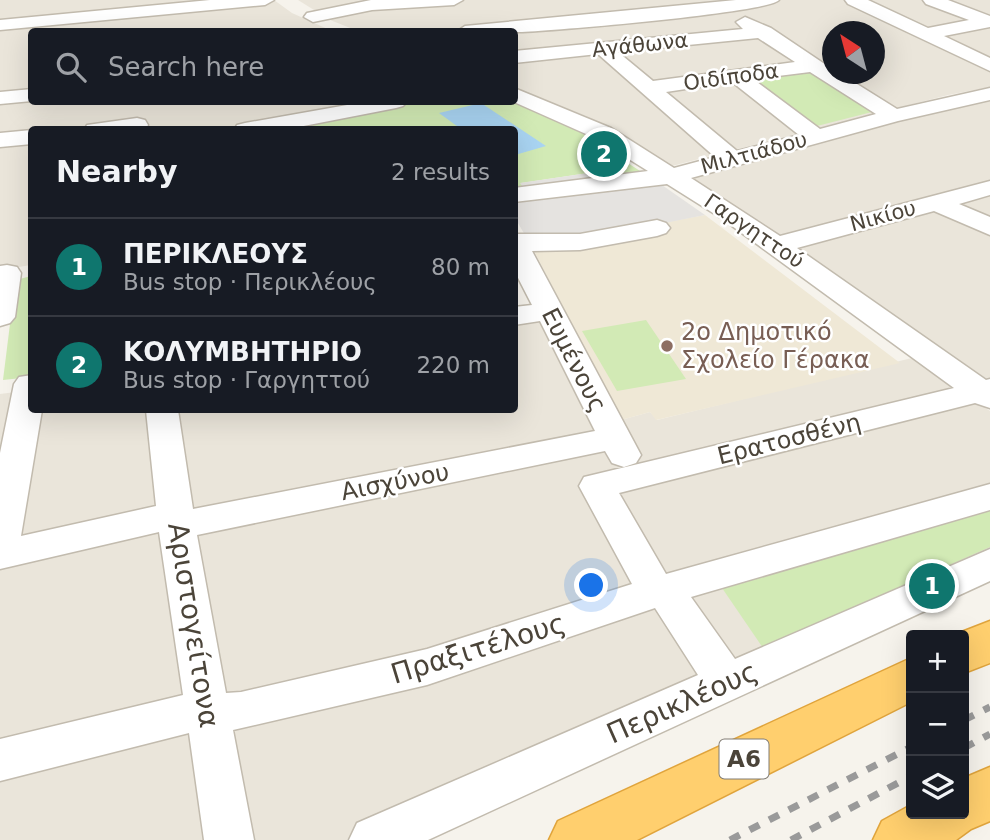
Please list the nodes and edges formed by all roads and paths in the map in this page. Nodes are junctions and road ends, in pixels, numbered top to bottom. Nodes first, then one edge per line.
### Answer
1 (265, 0) edge
2 (454, 0) edge
3 (769, 0) edge
4 (855, 0) edge
5 (932, 0) edge
6 (720, 5) edge
7 (295, 6) dead end
8 (128, 7) edge
9 (475, 10) dead end
10 (313, 17) junction
11 (989, 22) edge
12 (0, 24) edge
13 (334, 28) edge
14 (486, 28) edge
15 (506, 28) edge
16 (765, 32) junction
17 (926, 34) junction
18 (603, 49) junction
19 (990, 50) edge
20 (966, 54) junction
21 (518, 57) edge
22 (815, 65) junction
23 (990, 65) edge
24 (736, 76) junction
25 (648, 88) junction
26 (518, 91) edge
27 (990, 94) edge
28 (28, 95) edge
29 (0, 98) edge
30 (135, 105) edge
31 (380, 105) edge
32 (894, 116) junction
33 (137, 126) edge
34 (271, 126) edge
35 (816, 137) junction
36 (28, 138) edge
37 (0, 141) edge
38 (732, 159) junction
39 (670, 176) junction
40 (990, 188) edge
41 (518, 195) edge
42 (935, 202) junction
43 (990, 227) edge
44 (657, 228) dead end
45 (518, 243) edge
46 (777, 245) junction
47 (518, 249) edge
48 (13, 272) edge
49 (549, 311) junction
50 (518, 315) edge
51 (0, 317) edge
52 (20, 386) edge
53 (987, 393) edge
54 (162, 413) edge
55 (614, 438) junction
56 (636, 476) junction
57 (990, 497) edge
58 (176, 521) junction
59 (0, 546) edge
60 (0, 555) edge
61 (990, 564) edge
62 (660, 591) junction
63 (990, 640) edge
64 (969, 650) edge
65 (906, 681) edge
66 (727, 682) junction
67 (209, 711) junction
68 (0, 760) edge
69 (990, 792) edge
70 (969, 803) edge
71 (941, 819) edge
72 (229, 840) edge
73 (374, 840) edge
74 (578, 840) edge
75 (902, 840) edge

1 - 8 street
2 - 10 street
3 - 6 street
4 - 17 street
5 - 11 street
6 - 15 street
6 - 16 street
7 - 10 street
8 - 12 street
9 - 14 street
10 - 13 street
11 - 17 street
16 - 18 street, Αγάθωνα
16 - 22 street
17 - 20 street
18 - 21 street, Αγάθωνα
18 - 25 street
19 - 20 street
20 - 23 street
22 - 24 street, Οιδίποδα
22 - 32 street
24 - 25 street, Οιδίποδα
24 - 35 street
25 - 38 street
26 - 39 street, Γαργηττού
27 - 32 street, Μιλτιάδου
28 - 29 street
30 - 33 street
31 - 34 street
32 - 35 street, Μιλτιάδου
35 - 38 street, Μιλτιάδου
36 - 37 street
38 - 39 street, Μιλτιάδου
39 - 41 street, Μιλτιάδου
39 - 46 street, Γαργηττού
40 - 42 street, Νικίου
42 - 43 street
42 - 46 street, Νικίου
44 - 45 street
46 - 53 street, Γαργηττού
47 - 49 street, Ευμένους
48 - 51 street
49 - 50 street
49 - 55 street, Ευμένους
52 - 59 street
53 - 56 street, Ερατοσθένη
54 - 58 street, Αριστογείτονα
55 - 56 street, Ευμένους
55 - 58 street, Αισχύνου
56 - 62 street, Ερατοσθένη
57 - 62 street, Πραξιτέλους
58 - 60 street, Αισχύνου
58 - 67 street, Αριστογείτονα
61 - 66 street, Περικλέους
62 - 66 street
62 - 67 street, Πραξιτέλους
63 - 64 highway
65 - 74 highway, Α6
66 - 73 street, Περικλέους
67 - 68 street, Πραξιτέλους
67 - 72 street, Αριστογείτονα
69 - 70 highway
71 - 75 highway

